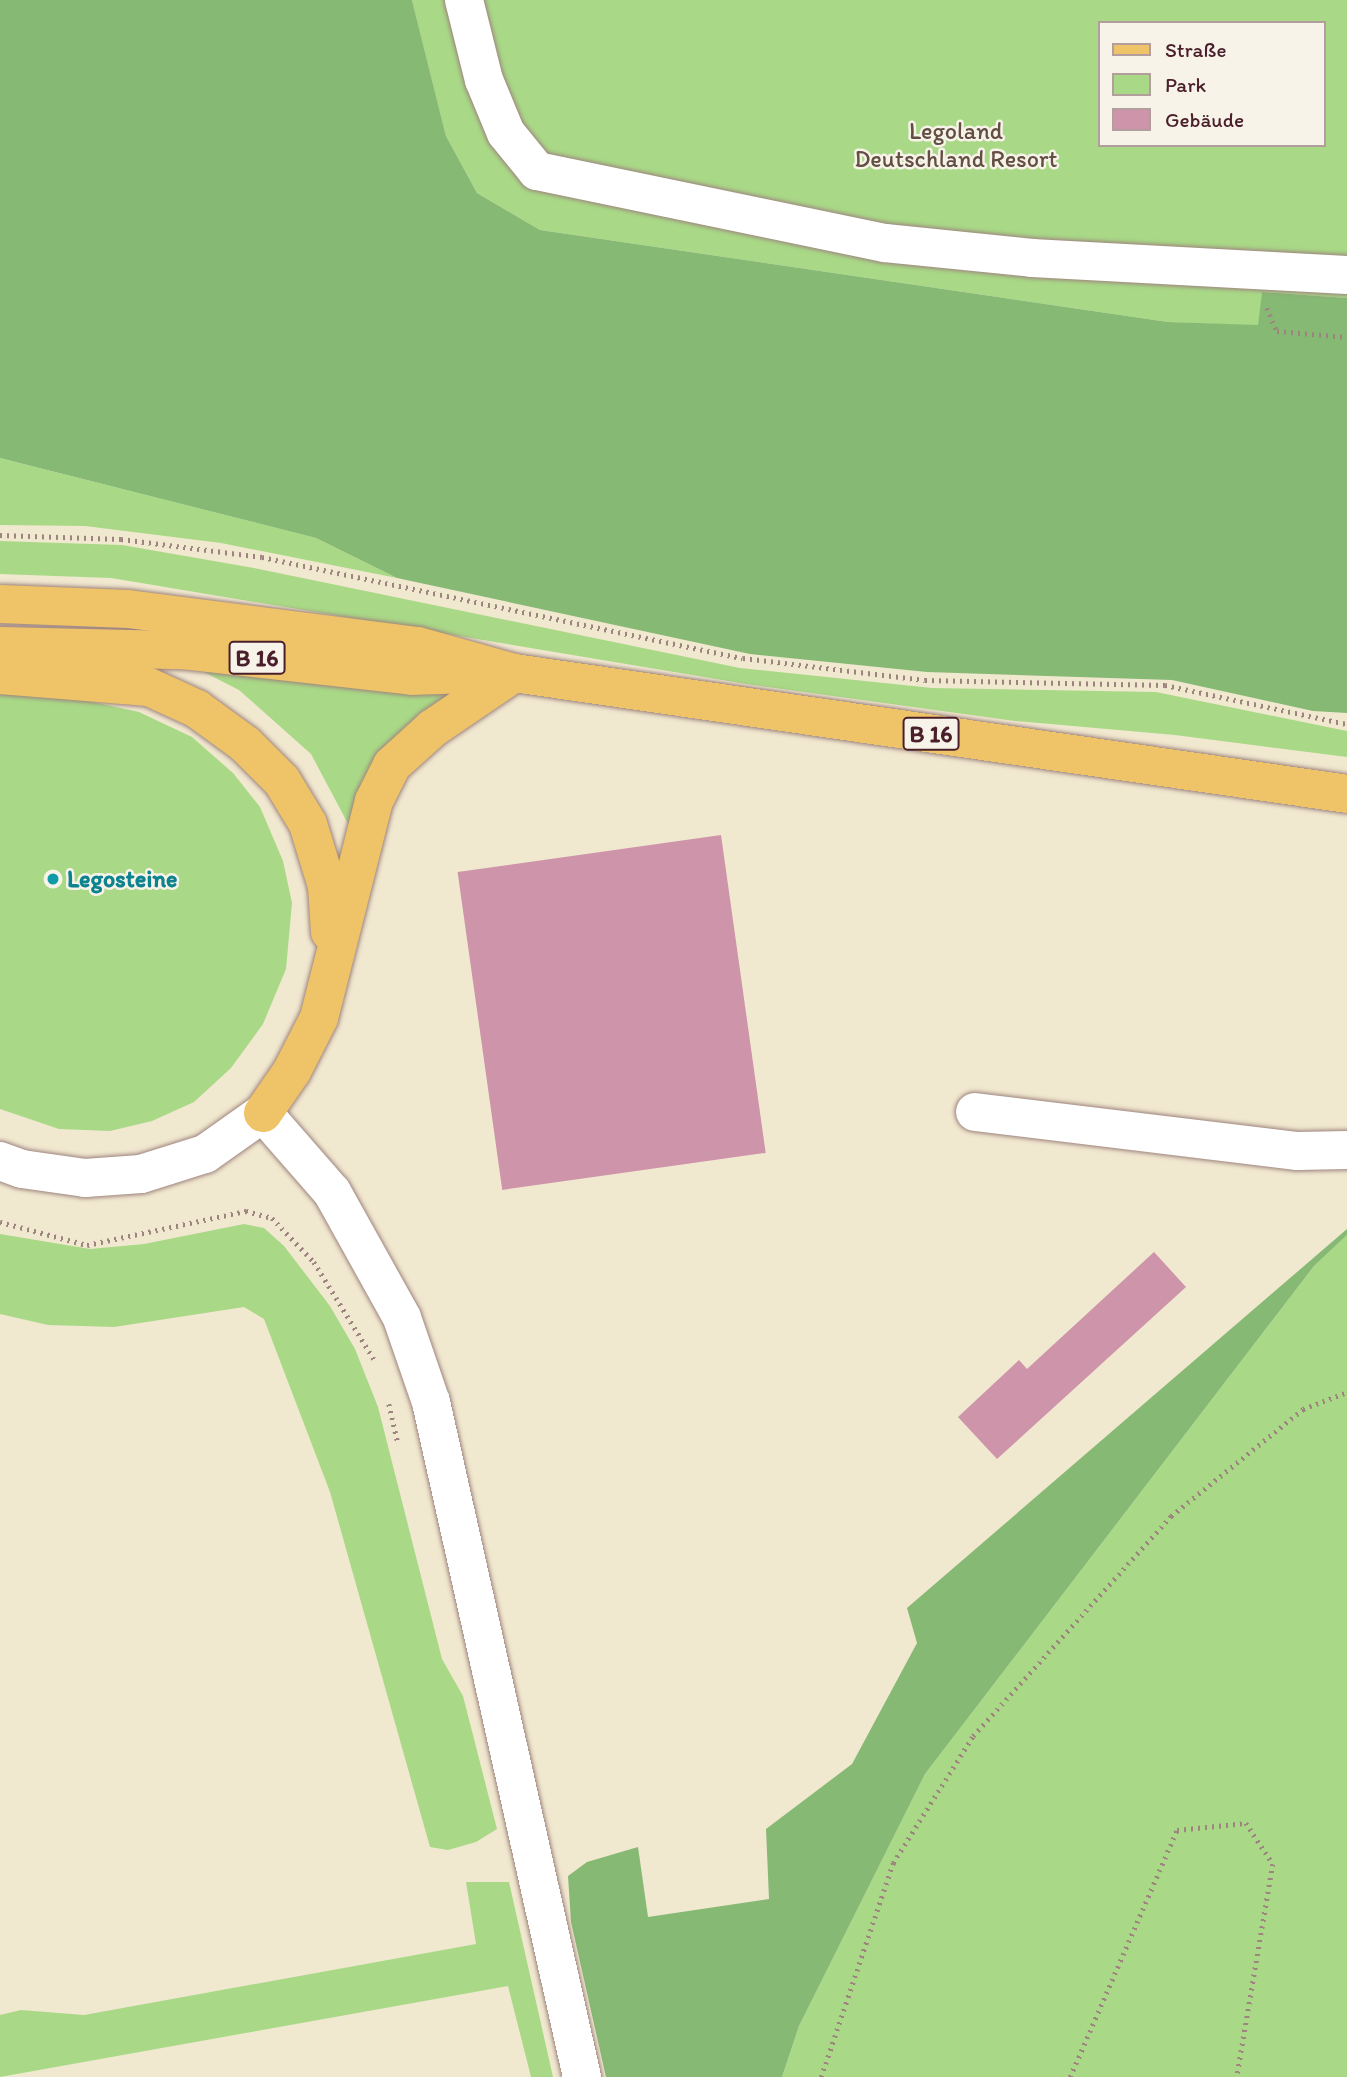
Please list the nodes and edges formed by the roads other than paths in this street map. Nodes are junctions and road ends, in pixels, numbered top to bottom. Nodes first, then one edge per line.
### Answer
1 (464, 0) edge
2 (1347, 275) edge
3 (0, 604) edge
4 (0, 646) edge
5 (514, 673) junction
6 (0, 675) edge
7 (1347, 794) edge
8 (332, 958) junction
9 (263, 1112) junction
10 (975, 1112) dead end
11 (1347, 1150) edge
12 (0, 1161) edge
13 (582, 2077) edge

1 - 2 street
3 - 5 main road, B 16
4 - 5 main road, B 16
5 - 7 main road, B 16
5 - 8 main road
6 - 8 main road
8 - 9 main road
9 - 12 street
9 - 13 street
10 - 11 street

